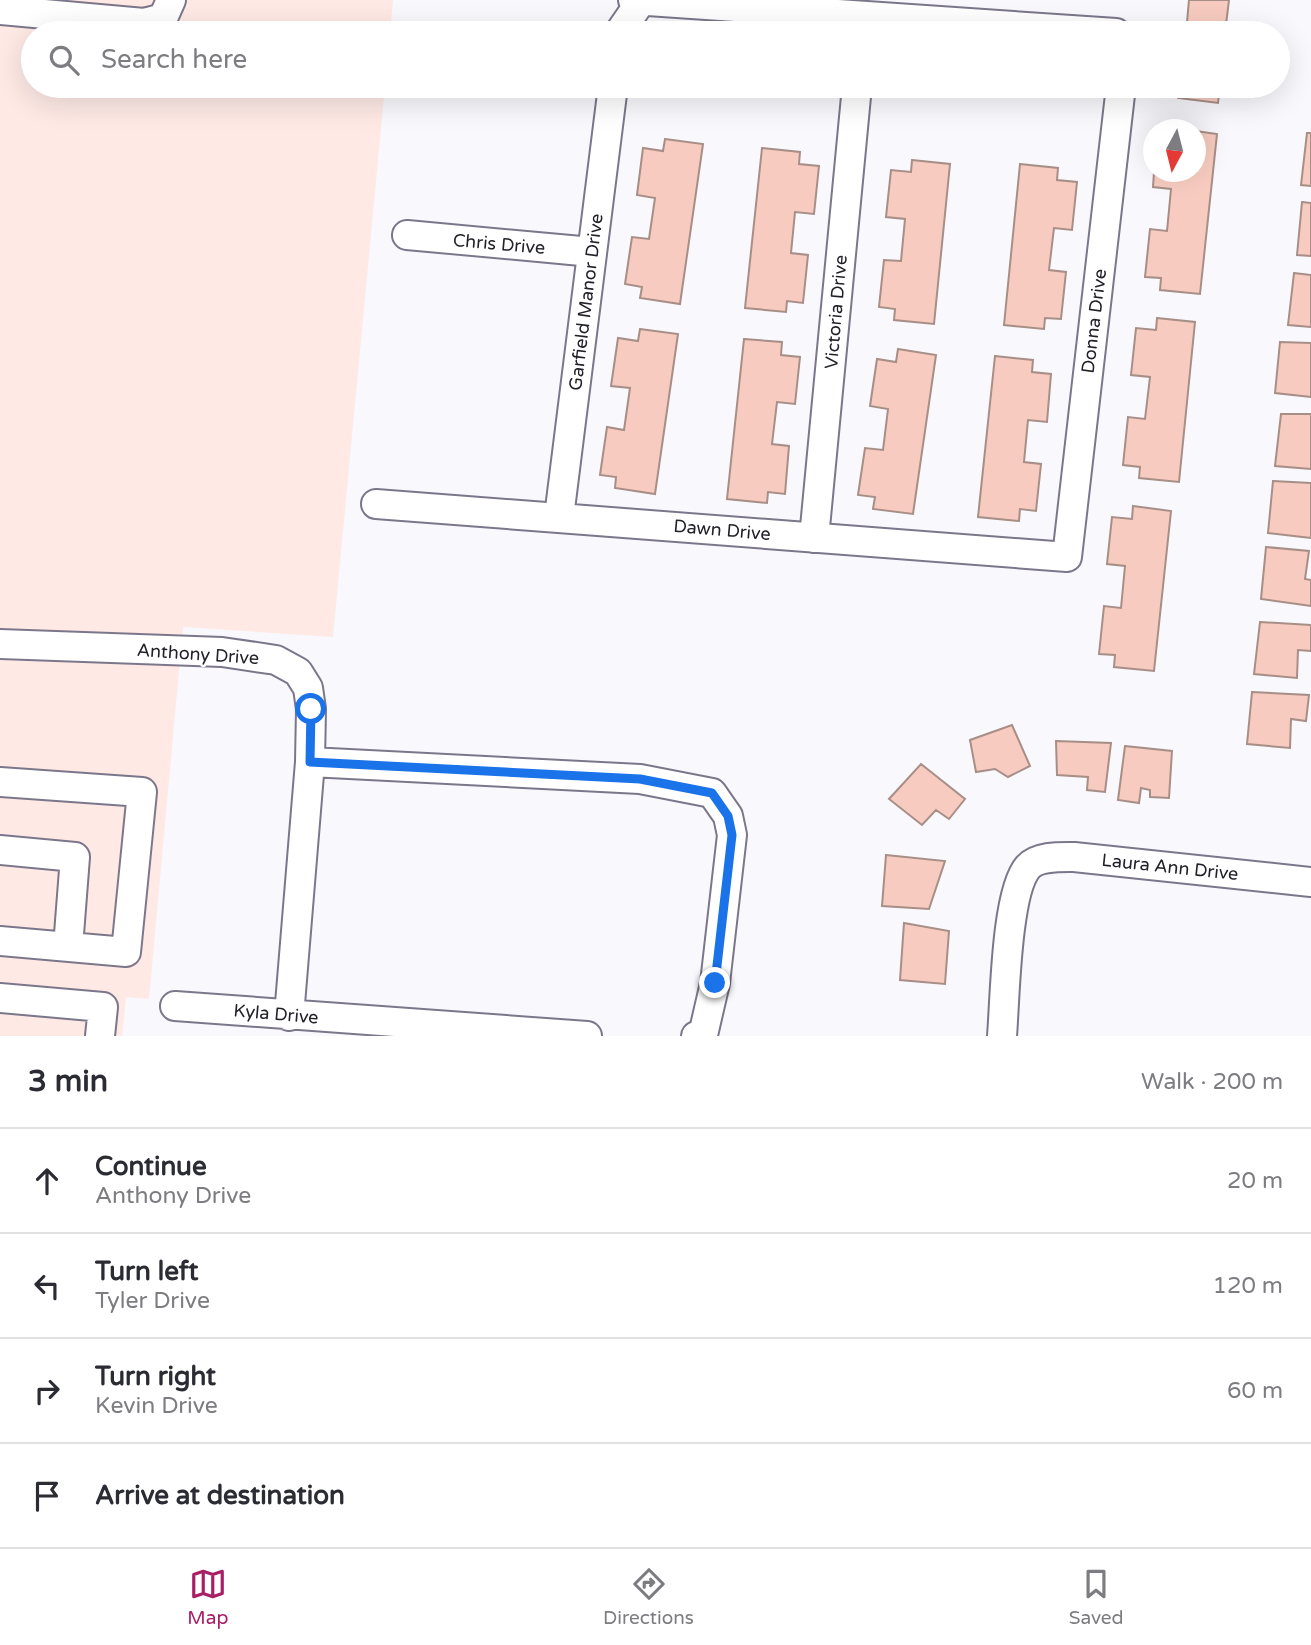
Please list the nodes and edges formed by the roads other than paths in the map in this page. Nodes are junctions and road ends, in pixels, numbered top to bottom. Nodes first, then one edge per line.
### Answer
1 (171, 0) edge
2 (633, 0) edge
3 (641, 0) edge
4 (0, 10) edge
5 (122, 21) edge
6 (152, 21) edge
7 (627, 21) edge
8 (835, 21) edge
9 (611, 98) edge
10 (856, 98) edge
11 (1120, 98) edge
12 (407, 235) dead end
13 (592, 252) junction
14 (376, 504) dead end
15 (559, 517) junction
16 (814, 538) junction
17 (1067, 557) joint
18 (0, 644) edge
19 (310, 762) junction
20 (0, 782) edge
21 (0, 850) edge
22 (1311, 882) edge
23 (0, 941) edge
24 (68, 947) junction
25 (0, 998) edge
26 (175, 1006) dead end
27 (289, 1016) junction
28 (699, 1035) edge
29 (100, 1036) edge
30 (587, 1036) edge
31 (1002, 1036) edge

1 - 6 street
2 - 3 street
3 - 7 street
3 - 8 street
4 - 5 street
9 - 13 street, Garfield Manor Drive
10 - 16 street, Victoria Drive
11 - 17 street, Donna Drive
12 - 13 street, Chris Drive
13 - 15 street, Garfield Manor Drive
14 - 15 street, Dawn Drive
15 - 16 street, Dawn Drive
16 - 17 street, Dawn Drive
18 - 19 street, Anthony Drive
19 - 27 street, Anthony Drive
19 - 28 street
20 - 24 street
21 - 24 street
22 - 31 street, Laura Ann Drive
23 - 24 street
25 - 29 street
26 - 27 street, Kyla Drive
27 - 30 street, Kyla Drive

